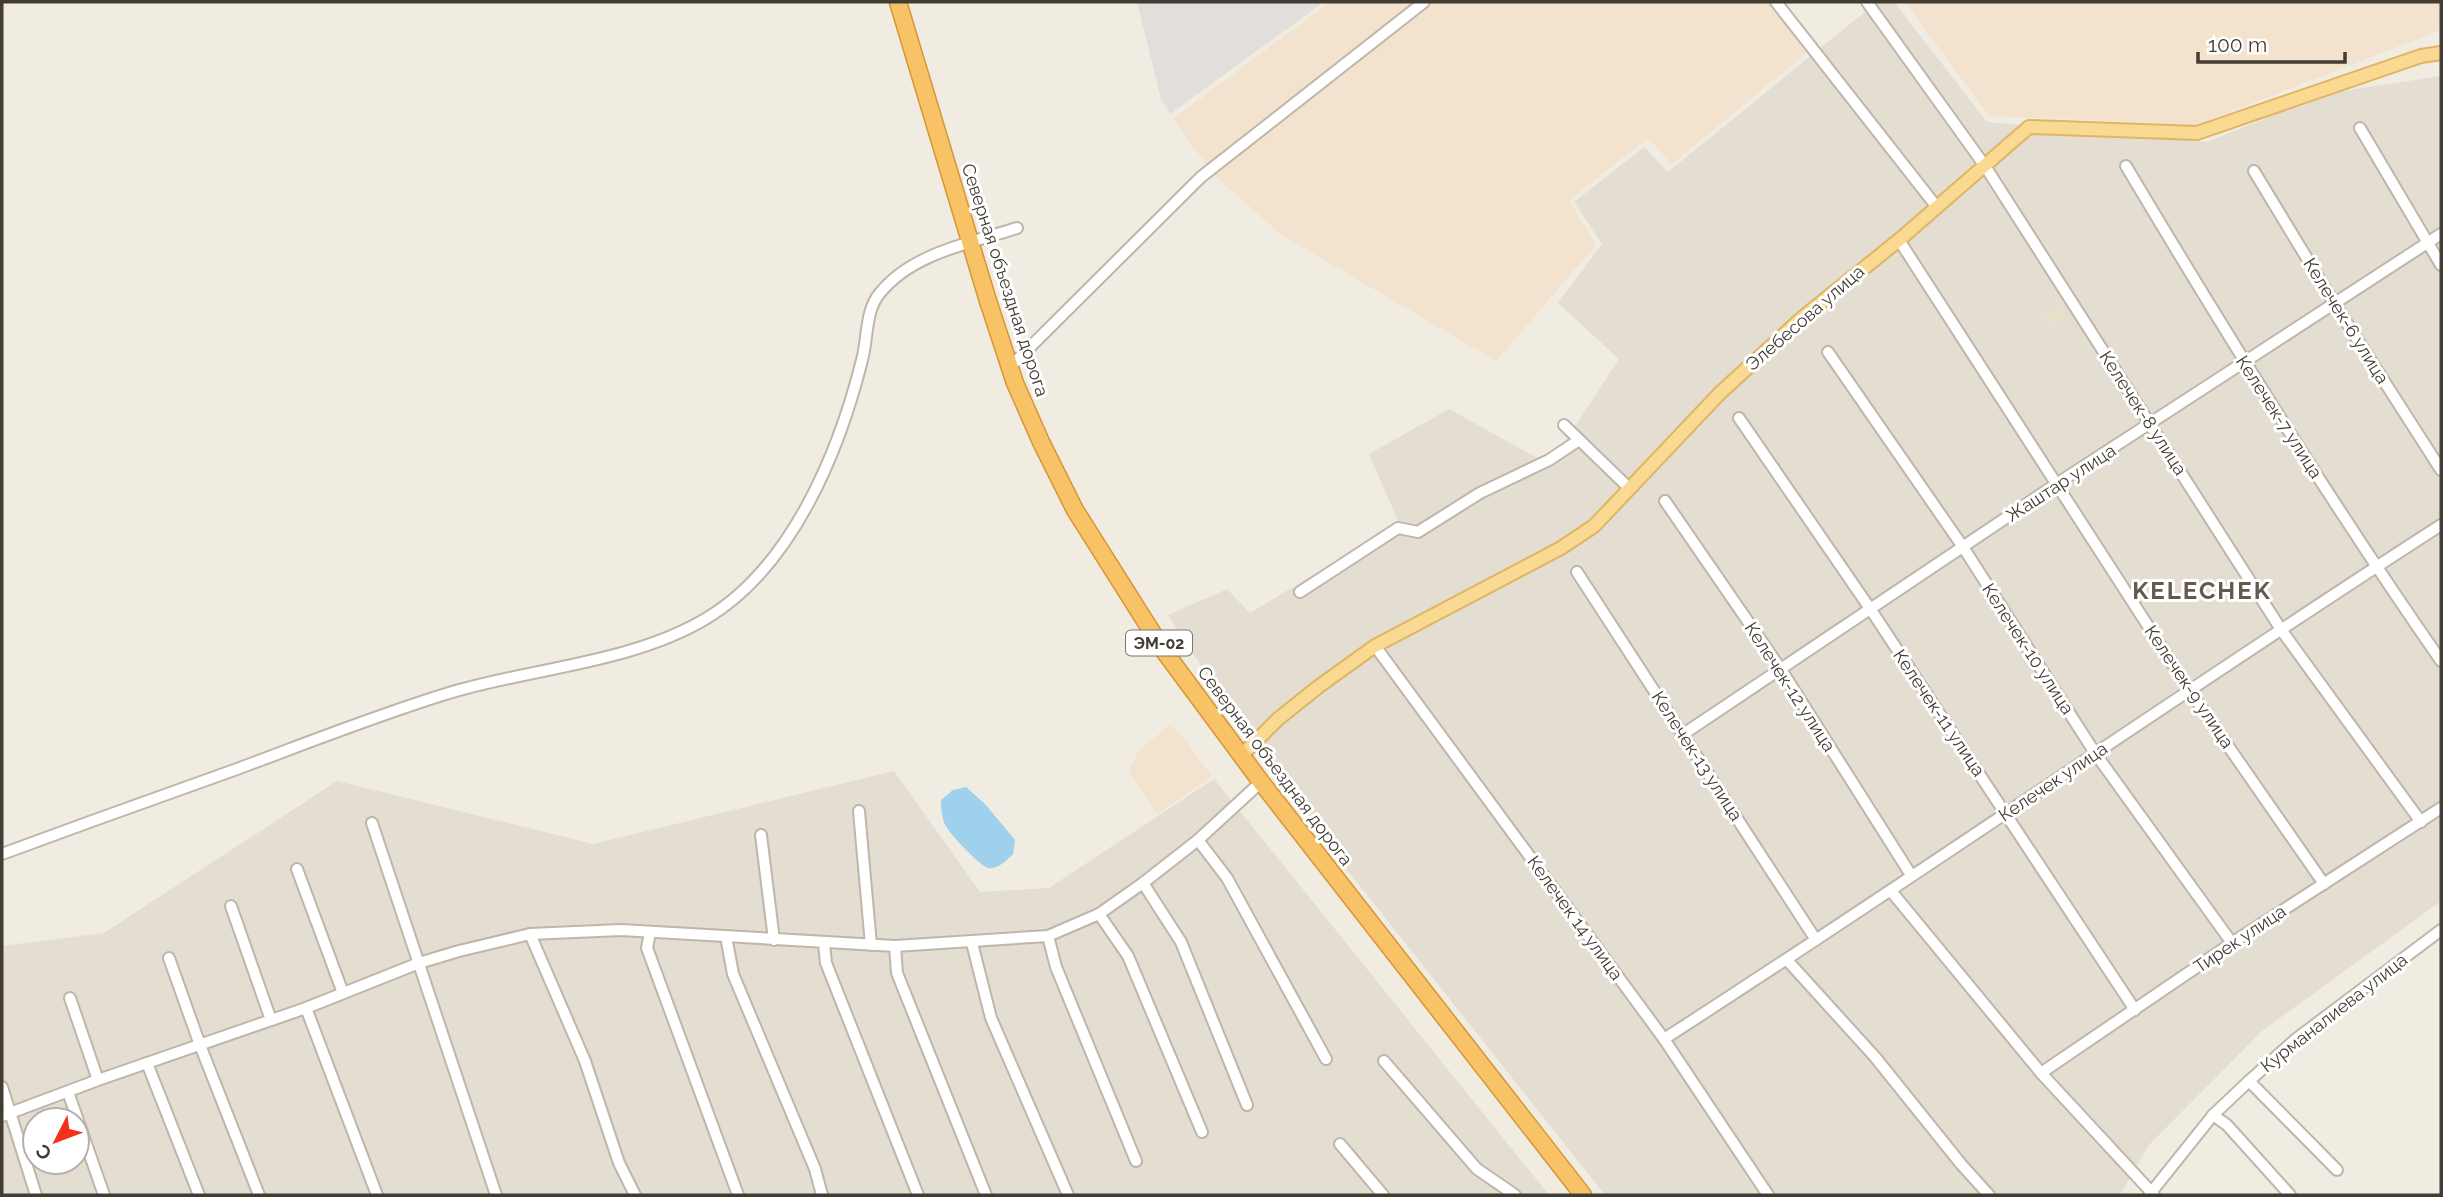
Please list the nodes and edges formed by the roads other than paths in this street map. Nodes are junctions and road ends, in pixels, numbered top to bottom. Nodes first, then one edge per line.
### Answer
1 (898, 2) edge
2 (1424, 2) edge
3 (1776, 2) edge
4 (1867, 2) edge
5 (2441, 53) edge
6 (2360, 128) dead end
7 (1985, 166) junction
8 (2126, 166) dead end
9 (2254, 171) dead end
10 (1936, 206) junction
11 (1017, 228) dead end
12 (2441, 234) edge
13 (1899, 240) junction
14 (2427, 243) junction
15 (2441, 265) edge
16 (2334, 303) junction
17 (1828, 352) dead end
18 (2244, 363) junction
19 (1010, 367) junction
20 (1739, 418) dead end
21 (1564, 425) dead end
22 (2151, 425) junction
23 (1579, 440) junction
24 (2441, 470) edge
25 (2055, 485) junction
26 (1630, 489) junction
27 (1665, 501) dead end
28 (2441, 525) edge
29 (1962, 547) junction
30 (2376, 567) junction
31 (1577, 572) dead end
32 (1300, 592) dead end
33 (1871, 610) junction
34 (2282, 631) junction
35 (1375, 646) junction
36 (2441, 661) edge
37 (1780, 668) junction
38 (2190, 691) junction
39 (1682, 734) junction
40 (2095, 753) junction
41 (1241, 756) junction
42 (1261, 782) junction
43 (2441, 808) edge
44 (859, 811) dead end
45 (2006, 814) junction
46 (2421, 822) junction
47 (372, 823) dead end
48 (761, 835) dead end
49 (1198, 840) junction
50 (2, 854) edge
51 (297, 869) dead end
52 (1911, 876) junction
53 (1143, 883) junction
54 (2324, 884) junction
55 (1891, 891) junction
56 (231, 906) dead end
57 (1099, 914) junction
58 (2441, 930) edge
59 (650, 933) junction
60 (530, 934) junction
61 (726, 936) junction
62 (1048, 936) junction
63 (774, 940) junction
64 (1816, 940) junction
65 (972, 943) junction
66 (2232, 943) junction
67 (824, 944) junction
68 (871, 946) junction
69 (895, 946) junction
70 (169, 958) dead end
71 (1787, 960) junction
72 (419, 963) junction
73 (343, 993) junction
74 (71, 998) dead end
75 (306, 1008) junction
76 (2135, 1010) junction
77 (271, 1020) junction
78 (1664, 1039) junction
79 (200, 1045) junction
80 (1326, 1059) dead end
81 (1384, 1061) dead end
82 (147, 1063) junction
83 (2041, 1073) junction
84 (99, 1080) junction
85 (2249, 1081) junction
86 (2, 1087) edge
87 (68, 1092) junction
88 (1247, 1105) dead end
89 (6, 1115) edge
90 (2213, 1115) junction
91 (1202, 1132) dead end
92 (1340, 1144) dead end
93 (1136, 1161) dead end
94 (2337, 1170) dead end
95 (2151, 1194) edge
96 (36, 1195) edge
97 (104, 1195) edge
98 (199, 1195) edge
99 (259, 1195) edge
100 (377, 1195) edge
101 (496, 1195) edge
102 (635, 1195) edge
103 (738, 1195) edge
104 (822, 1195) edge
105 (918, 1195) edge
106 (986, 1195) edge
107 (1068, 1195) edge
108 (1383, 1195) edge
109 (1516, 1195) edge
110 (1583, 1195) edge
111 (1768, 1195) edge
112 (1989, 1195) edge
113 (2290, 1195) edge

1 - 19 highway, Северная объездная дорога / ЭМ-02
2 - 19 street
3 - 10 street
4 - 7 street, Келечек-8 улица
5 - 7 main road, Элебесова улица
6 - 14 street
7 - 10 main road, Элебесова улица
7 - 22 street, Келечек-8 улица
8 - 18 street, Келечек-7 улица
9 - 16 street, Келечек-6 улица
10 - 13 main road, Элебесова улица
11 - 50 street
12 - 14 street, Жаштар улица
13 - 25 street, Келечек-9 улица
13 - 26 main road, Элебесова улица
14 - 15 street
14 - 16 street, Жаштар улица
16 - 18 street, Жаштар улица
16 - 24 street, Келечек-6 улица
17 - 29 street, Келечек-10 улица
18 - 22 street, Жаштар улица
18 - 30 street, Келечек-7 улица
19 - 41 highway, Северная объездная дорога / ЭМ-02
20 - 33 street, Келечек-11 улица
21 - 23 street
22 - 25 street, Жаштар улица
22 - 34 street, Келечек-8 улица
23 - 26 street
23 - 32 street
25 - 29 street, Жаштар улица
25 - 38 street, Келечек-9 улица
26 - 35 main road, Элебесова улица
27 - 37 street, Келечек-12 улица
28 - 30 street, Келечек улица
29 - 33 street, Жаштар улица
29 - 40 street, Келечек-10 улица
30 - 34 street, Келечек улица
30 - 36 street, Келечек-7 улица
31 - 39 street, Келечек-13 улица
33 - 37 street, Жаштар улица
33 - 45 street, Келечек-11 улица
34 - 38 street, Келечек улица
34 - 46 street, Келечек-8 улица
35 - 41 main road, Элебесова улица
35 - 78 street, Келечек 14 улица
37 - 39 street, Жаштар улица
37 - 52 street, Келечек-12 улица
38 - 40 street, Келечек улица
38 - 54 street, Келечек-9 улица
39 - 64 street, Келечек-13 улица
40 - 45 street, Келечек улица
40 - 66 street, Келечек-10 улица
41 - 42 highway, Северная объездная дорога / ЭМ-02
42 - 49 street
42 - 110 highway, Северная объездная дорога / ЭМ-02
43 - 46 street, Тирек улица
44 - 68 street
45 - 52 street, Келечек улица
45 - 76 street, Келечек-11 улица
46 - 54 street, Тирек улица
47 - 72 street
48 - 63 street
49 - 53 street
49 - 80 street
51 - 73 street
52 - 55 street, Келечек улица
53 - 57 street
53 - 88 street
54 - 66 street, Тирек улица
55 - 64 street, Келечек улица
55 - 83 street
56 - 77 street
57 - 62 street
57 - 91 street
58 - 85 street, Курманалиева улица
59 - 60 street
59 - 61 street
59 - 103 street
60 - 72 street
60 - 102 street
61 - 63 street
61 - 104 street
62 - 65 street
62 - 93 street
63 - 67 street
64 - 71 street, Келечек улица
65 - 69 street
65 - 107 street
66 - 76 street, Тирек улица
67 - 68 street
67 - 105 street
68 - 69 street
69 - 106 street
70 - 79 street
71 - 78 street, Келечек улица
71 - 112 street
72 - 73 street
72 - 101 street
73 - 75 street
74 - 84 street
75 - 77 street
75 - 100 street
76 - 83 street, Тирек улица
77 - 79 street
78 - 111 street, Келечек 14 улица
79 - 82 street
79 - 99 street
81 - 109 street
82 - 84 street
82 - 98 street
83 - 95 street
84 - 87 street
85 - 90 street, Курманалиева улица
85 - 94 street
86 - 89 street
87 - 89 street
87 - 97 street
89 - 96 street
90 - 95 street, Курманалиева улица
90 - 113 street
92 - 108 street

